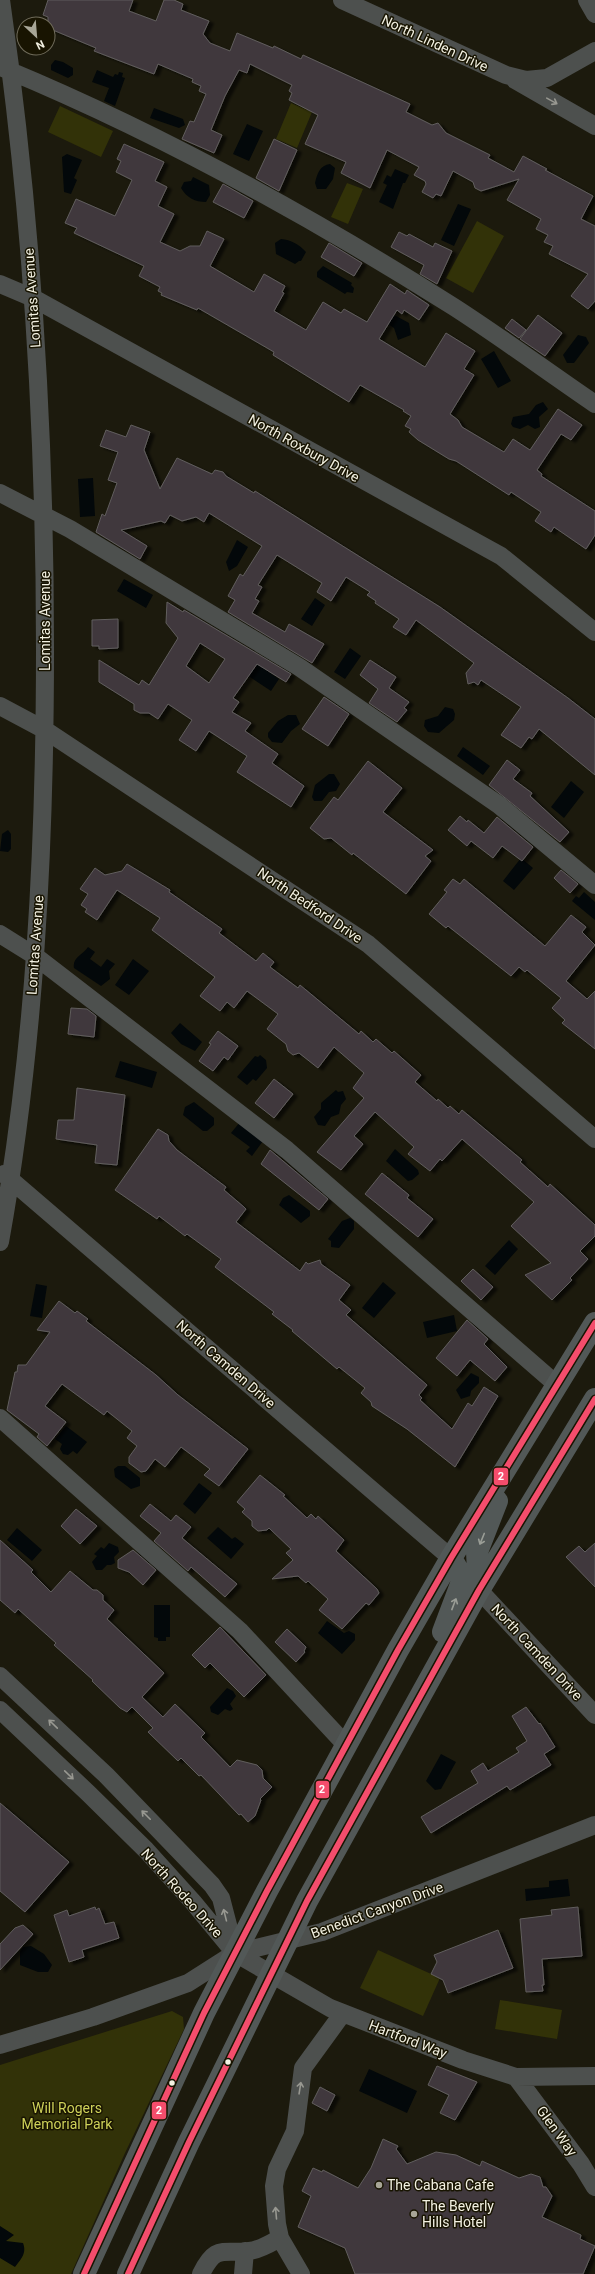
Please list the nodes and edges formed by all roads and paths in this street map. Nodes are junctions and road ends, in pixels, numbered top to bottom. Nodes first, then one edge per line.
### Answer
1 (1, 0) edge
2 (342, 0) edge
3 (587, 0) edge
4 (595, 14) edge
5 (595, 51) edge
6 (6, 69) edge
7 (506, 75) junction
8 (595, 126) edge
9 (0, 284) edge
10 (33, 298) junction
11 (595, 404) edge
12 (0, 493) edge
13 (45, 515) junction
14 (595, 632) edge
15 (0, 706) edge
16 (45, 730) junction
17 (595, 886) edge
18 (0, 934) edge
19 (35, 956) junction
20 (595, 1139) edge
21 (6, 1175) edge
22 (0, 1242) edge
23 (595, 1323) edge
24 (556, 1384) junction
25 (592, 1411) edge
26 (0, 1418) edge
27 (523, 1438) junction
28 (451, 1558) junction
29 (479, 1590) junction
30 (0, 1676) edge
31 (415, 1706) junction
32 (0, 1710) edge
33 (595, 1715) edge
34 (346, 1745) junction
35 (595, 1825) edge
36 (286, 1942) junction
37 (235, 1953) junction
38 (270, 1974) junction
39 (343, 2013) junction
40 (3, 2040) edge
41 (595, 2076) edge
42 (516, 2077) junction
43 (595, 2187) edge
44 (280, 2238) junction
45 (245, 2251) junction
46 (84, 2274) edge
47 (128, 2274) edge
48 (201, 2274) edge
49 (243, 2274) edge
50 (301, 2274) edge

1 - 6 street, Lomitas Avenue
2 - 7 street, North Linden Drive
3 - 4 street
5 - 7 street, North Linden Drive
6 - 10 street, Lomitas Avenue
6 - 11 street
7 -> 8 street, North Linden Drive
9 - 10 street, North Roxbury Drive
10 - 13 street, Lomitas Avenue
10 - 14 street, North Roxbury Drive
12 - 13 street
13 - 16 street, Lomitas Avenue
13 - 17 street
15 - 16 street, North Bedford Drive
16 - 19 street, Lomitas Avenue
16 - 20 street, North Bedford Drive
18 - 19 street
19 - 21 street, Lomitas Avenue
19 - 24 street
21 - 22 street, Lomitas Avenue
21 - 28 street, North Camden Drive
23 - 24 main road
24 - 27 main road
25 - 29 main road
26 - 34 street
27 - 28 main road
27 -> 29 main road
31 -> 28 main road
28 - 34 main road
29 - 31 main road
29 - 33 street, North Camden Drive
37 -> 30 street, North Rodeo Drive
31 - 36 main road
32 -> 37 street, North Rodeo Drive
34 - 37 main road
35 - 36 street, Benedict Canyon Drive
36 - 37 street, Benedict Canyon Drive
36 - 38 main road
37 - 38 street, Hartford Way
37 - 40 street, Benedict Canyon Drive
37 - 46 main road
38 - 39 street, Hartford Way
38 - 47 main road
39 - 42 street, Hartford Way
44 -> 39 street
41 - 42 street, Hartford Way
42 - 43 street, Glen Way
44 - 45 street
44 - 50 street
45 - 48 street
45 - 49 street

